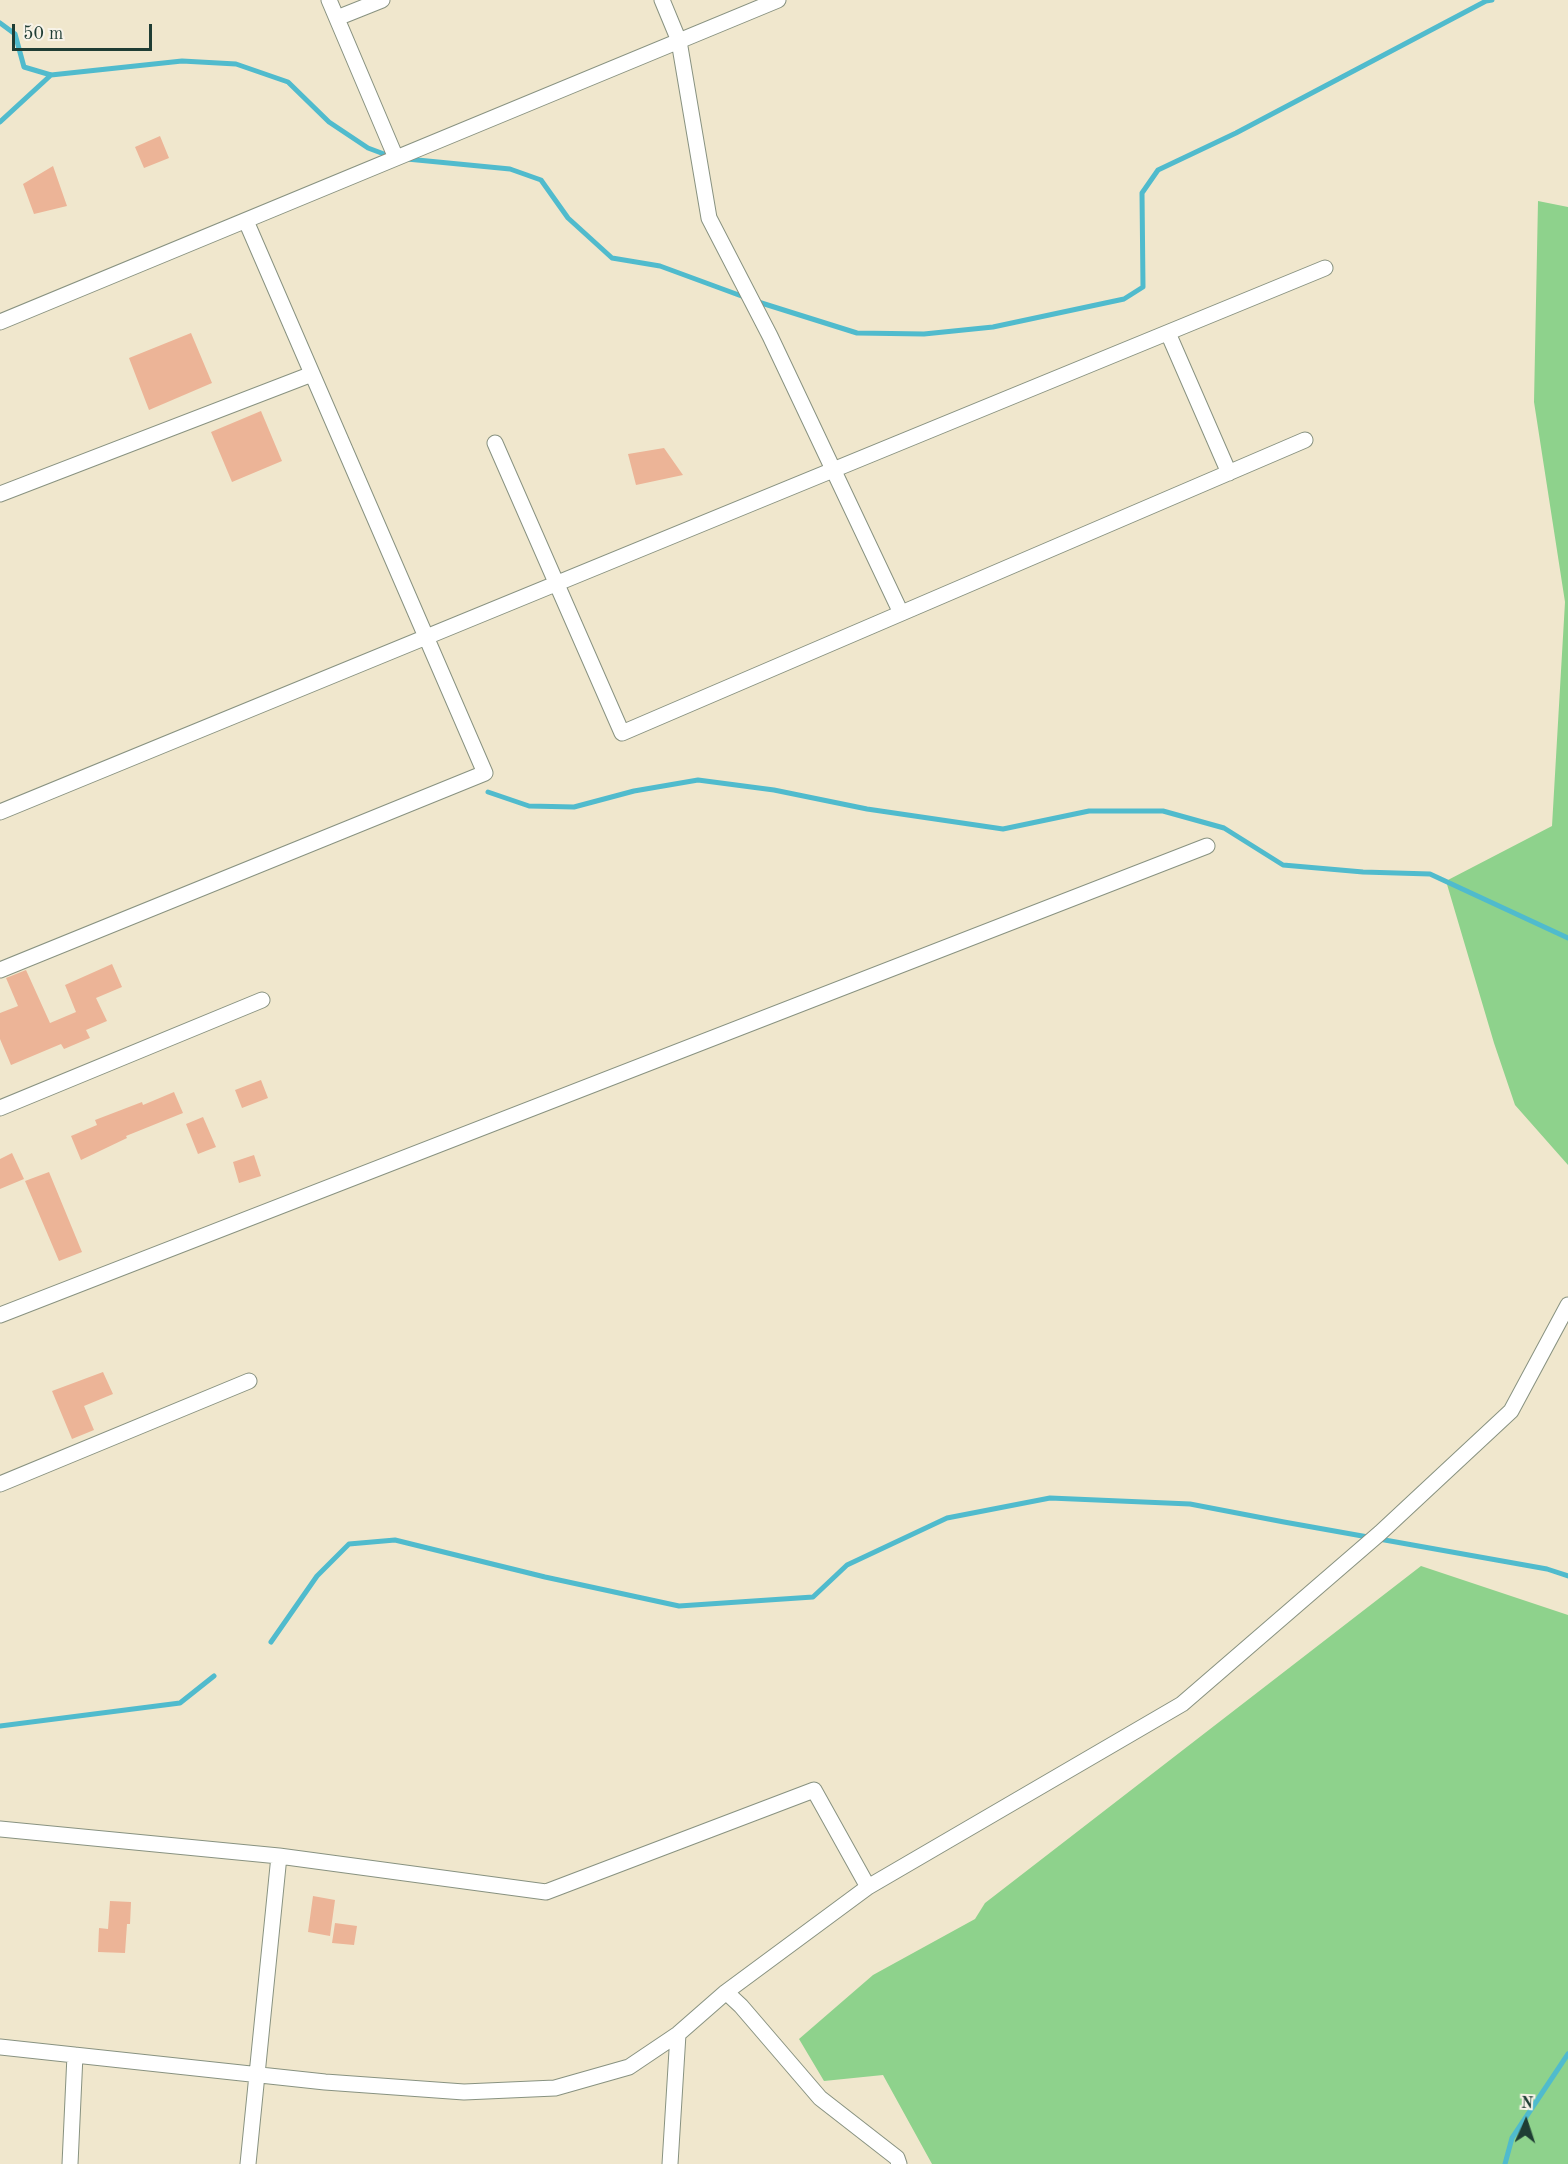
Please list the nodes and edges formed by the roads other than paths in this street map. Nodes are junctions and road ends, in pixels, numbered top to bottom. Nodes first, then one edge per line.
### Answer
1 (329, 0) edge
2 (382, 0) edge
3 (662, 0) edge
4 (778, 0) edge
5 (337, 18) junction
6 (679, 41) junction
7 (396, 158) junction
8 (246, 221) junction
9 (1325, 268) dead end
10 (0, 322) edge
11 (1168, 333) junction
12 (312, 374) junction
13 (1305, 440) dead end
14 (495, 443) dead end
15 (834, 470) junction
16 (1229, 473) junction
17 (0, 494) edge
18 (556, 584) junction
19 (901, 613) junction
20 (426, 637) junction
21 (0, 812) edge
22 (1207, 846) dead end
23 (0, 970) edge
24 (262, 1000) dead end
25 (0, 1108) edge
26 (1568, 1305) edge
27 (0, 1315) edge
28 (249, 1381) dead end
29 (0, 1484) edge
30 (0, 1829) edge
31 (279, 1856) junction
32 (868, 1887) junction
33 (726, 1992) junction
34 (678, 2034) junction
35 (0, 2047) edge
36 (75, 2055) junction
37 (257, 2075) junction
38 (70, 2164) edge
39 (248, 2164) edge
40 (670, 2164) edge
41 (899, 2164) edge

1 - 5 street
2 - 5 street
3 - 6 street
4 - 6 street
5 - 7 street
6 - 7 street
6 - 15 street
7 - 8 street
8 - 10 street
8 - 12 street
9 - 11 street
11 - 15 street
11 - 16 street
12 - 17 street
12 - 20 street
13 - 16 street
14 - 18 street
15 - 18 street
15 - 19 street
16 - 19 street
18 - 19 street
18 - 20 street
20 - 21 street
20 - 23 street
22 - 27 street
24 - 25 street
26 - 32 street
28 - 29 street
30 - 31 street
31 - 32 street
31 - 37 street
32 - 33 street
33 - 34 street
33 - 41 street
34 - 37 street
34 - 40 street
35 - 36 street
36 - 37 street
36 - 38 street
37 - 39 street

